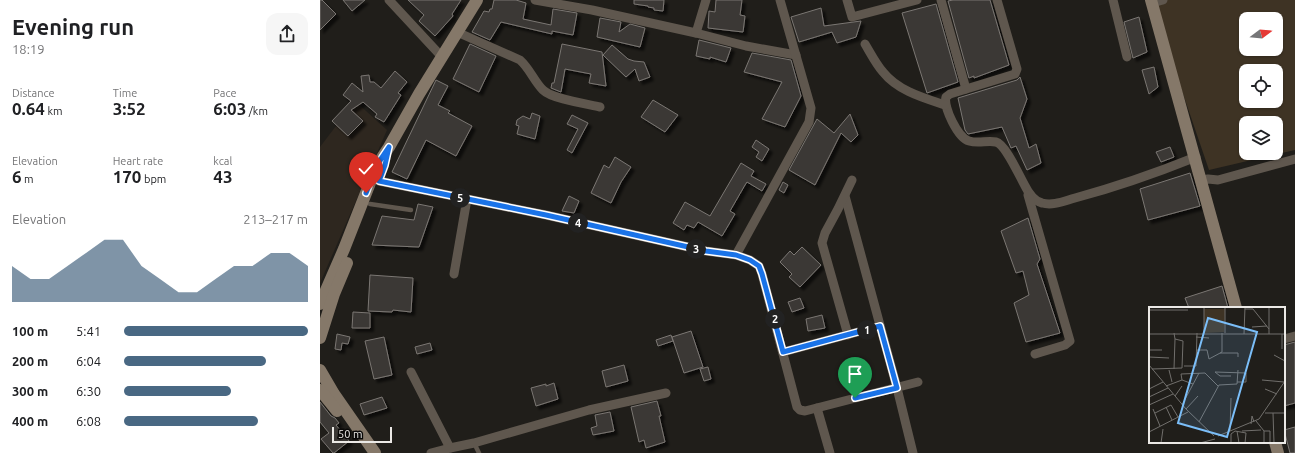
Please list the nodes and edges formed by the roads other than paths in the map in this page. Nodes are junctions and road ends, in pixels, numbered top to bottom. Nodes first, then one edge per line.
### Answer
1 (389, 0) edge
2 (477, 0) edge
3 (535, 0) edge
4 (706, 0) edge
5 (780, 0) edge
6 (848, 0) edge
7 (918, 0) edge
8 (942, 0) edge
9 (997, 0) edge
10 (1113, 0) edge
11 (1155, 1) edge
12 (457, 32) junction
13 (696, 33) junction
14 (865, 44) dead end
15 (796, 55) junction
16 (442, 57) junction
17 (1127, 57) dead end
18 (966, 89) junction
19 (945, 105) junction
20 (600, 107) dead end
21 (389, 147) junction
22 (1196, 157) junction
23 (1295, 159) edge
24 (852, 180) dead end
25 (1202, 180) junction
26 (379, 181) junction
27 (1027, 189) junction
28 (845, 196) junction
29 (467, 199) junction
30 (370, 204) junction
31 (411, 210) dead end
32 (736, 255) junction
33 (454, 274) dead end
34 (323, 292) edge
35 (320, 304) edge
36 (1236, 307) edge
37 (880, 326) junction
38 (848, 335) junction
39 (1295, 336) edge
40 (320, 338) edge
41 (1285, 339) edge
42 (783, 352) junction
43 (1035, 354) dead end
44 (320, 370) edge
45 (411, 372) dead end
46 (918, 382) dead end
47 (897, 388) junction
48 (320, 390) edge
49 (666, 393) dead end
50 (817, 408) junction
51 (474, 443) junction
52 (1275, 443) edge
53 (450, 448) junction
54 (367, 453) edge
55 (375, 453) edge
56 (431, 453) edge
57 (479, 453) edge
58 (830, 453) edge
59 (913, 453) edge
60 (1278, 453) edge

1 - 16 street
2 - 12 main road
3 - 13 street
4 - 13 street
5 - 15 street
6 - 7 street
8 - 18 street
9 - 18 street
10 - 17 street
11 - 22 main road
12 - 16 main road
12 - 20 street
13 - 15 street
14 - 19 street
15 - 32 street
16 - 21 main road
18 - 19 street
19 - 27 street
21 - 26 main road
21 - 34 main road
22 - 25 main road
22 - 27 street
23 - 25 street
24 - 28 street
25 - 36 main road
26 - 29 street
26 - 30 main road
27 - 43 street
28 - 37 street
28 - 38 street
29 - 32 street
29 - 33 street
30 - 31 lane
30 - 40 main road
32 - 42 street
34 - 35 main road
37 - 38 street
37 - 47 street
38 - 42 street
39 - 41 street
42 - 50 street
44 - 55 main road
45 - 53 street
46 - 47 street
47 - 50 street
47 - 59 street
48 - 54 main road
49 - 51 street
50 - 58 street
51 - 53 street
51 - 57 lane
52 - 60 main road
53 - 56 street

